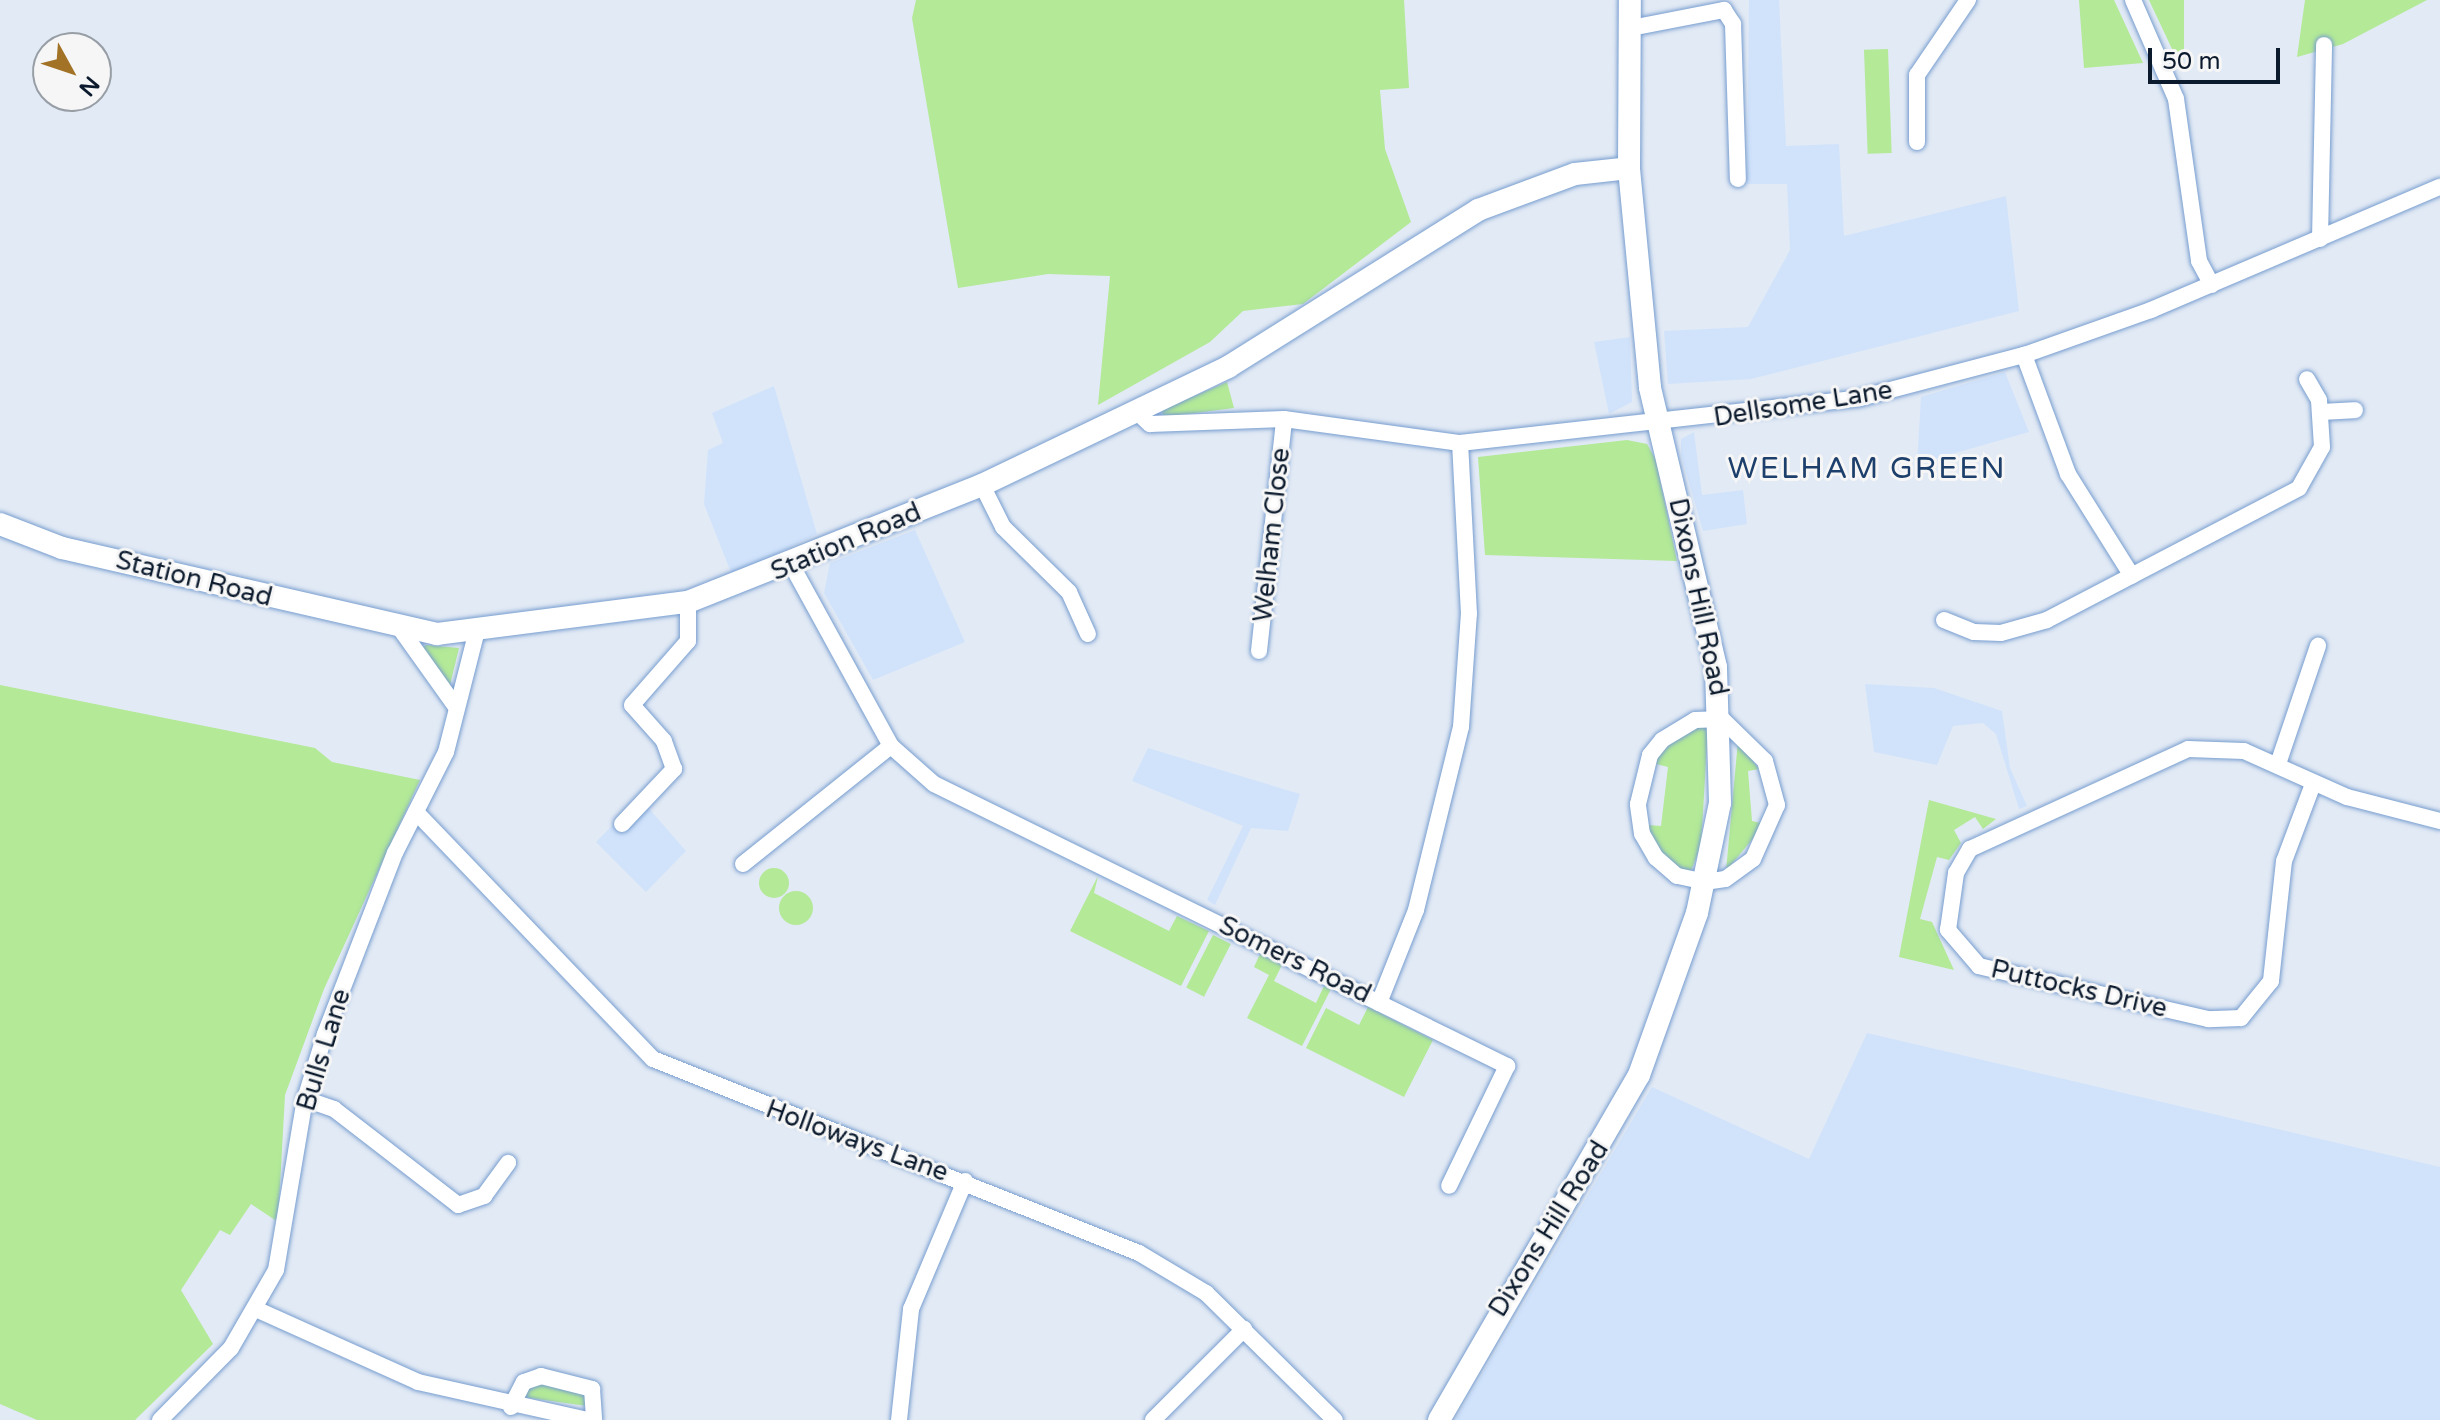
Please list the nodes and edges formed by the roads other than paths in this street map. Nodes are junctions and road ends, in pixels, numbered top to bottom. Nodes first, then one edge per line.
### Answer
1 (1630, 0) edge
2 (1968, 0) edge
3 (2133, 0) edge
4 (1631, 28) junction
5 (2324, 45) dead end
6 (1917, 142) dead end
7 (1629, 168) junction
8 (1738, 179) dead end
9 (2439, 192) edge
10 (2320, 239) junction
11 (2212, 285) junction
12 (2024, 355) junction
13 (2307, 379) dead end
14 (2355, 410) dead end
15 (1137, 412) junction
16 (2320, 412) junction
17 (1284, 419) junction
18 (1659, 424) junction
19 (1460, 443) junction
20 (982, 485) junction
21 (0, 524) edge
22 (791, 564) junction
23 (2132, 576) junction
24 (688, 602) junction
25 (1944, 620) dead end
26 (399, 627) junction
27 (476, 634) junction
28 (1088, 634) dead end
29 (2318, 646) dead end
30 (1259, 651) dead end
31 (456, 707) junction
32 (1722, 719) junction
33 (891, 746) junction
34 (2278, 764) junction
35 (2313, 784) junction
36 (416, 812) junction
37 (2440, 821) edge
38 (622, 824) dead end
39 (743, 864) dead end
40 (1706, 882) junction
41 (1379, 1003) junction
42 (305, 1099) junction
43 (508, 1163) dead end
44 (965, 1181) junction
45 (1449, 1186) dead end
46 (258, 1310) junction
47 (1244, 1329) junction
48 (511, 1407) junction
49 (160, 1420) edge
50 (591, 1420) edge
51 (899, 1420) edge
52 (1153, 1420) edge
53 (1335, 1420) edge
54 (1439, 1420) edge

1 - 4 street, Dixons Hill Road
2 - 6 street
3 - 11 street
4 - 7 street, Dixons Hill Road
4 - 8 street
5 - 10 street
7 - 15 street, Station Road
7 - 18 street, Dixons Hill Road
9 - 10 street, Dellsome Lane
10 - 11 street, Dellsome Lane
11 - 12 street, Dellsome Lane
12 - 18 street, Dellsome Lane
12 - 23 street
13 - 16 street
14 - 16 street
15 - 17 street, Dellsome Lane
15 - 20 street, Station Road
16 - 23 street
17 - 19 street, Dellsome Lane
17 - 30 street, Welham Close
18 - 19 street, Dellsome Lane
18 - 32 street, Dixons Hill Road
19 - 41 street, Somers Road
20 - 22 street, Station Road
20 - 28 street
21 - 26 street, Station Road
22 - 24 street, Station Road
22 - 33 street, Somers Road
23 - 25 street
24 - 27 street, Station Road
24 - 38 street
26 - 27 street, Station Road
26 - 31 street
27 - 31 street, Bulls Lane
29 - 34 street
31 - 36 street, Bulls Lane
32 - 40 street, Dixons Hill Road
32 - 40 street
32 - 40 street
33 - 39 street
33 - 41 street, Somers Road
34 - 35 street, Puttocks Drive
34 - 35 street, Puttocks Drive
35 - 37 street, Puttocks Drive
36 - 42 street, Bulls Lane
36 - 44 street, Holloways Lane
40 - 54 street, Dixons Hill Road
41 - 45 street
42 - 43 street
42 - 46 street, Bulls Lane
44 - 47 street, Holloways Lane
44 - 51 street
46 - 48 street
46 - 49 street, Bulls Lane
47 - 52 street
47 - 53 street, Holloways Lane
48 - 50 street
48 - 50 street

